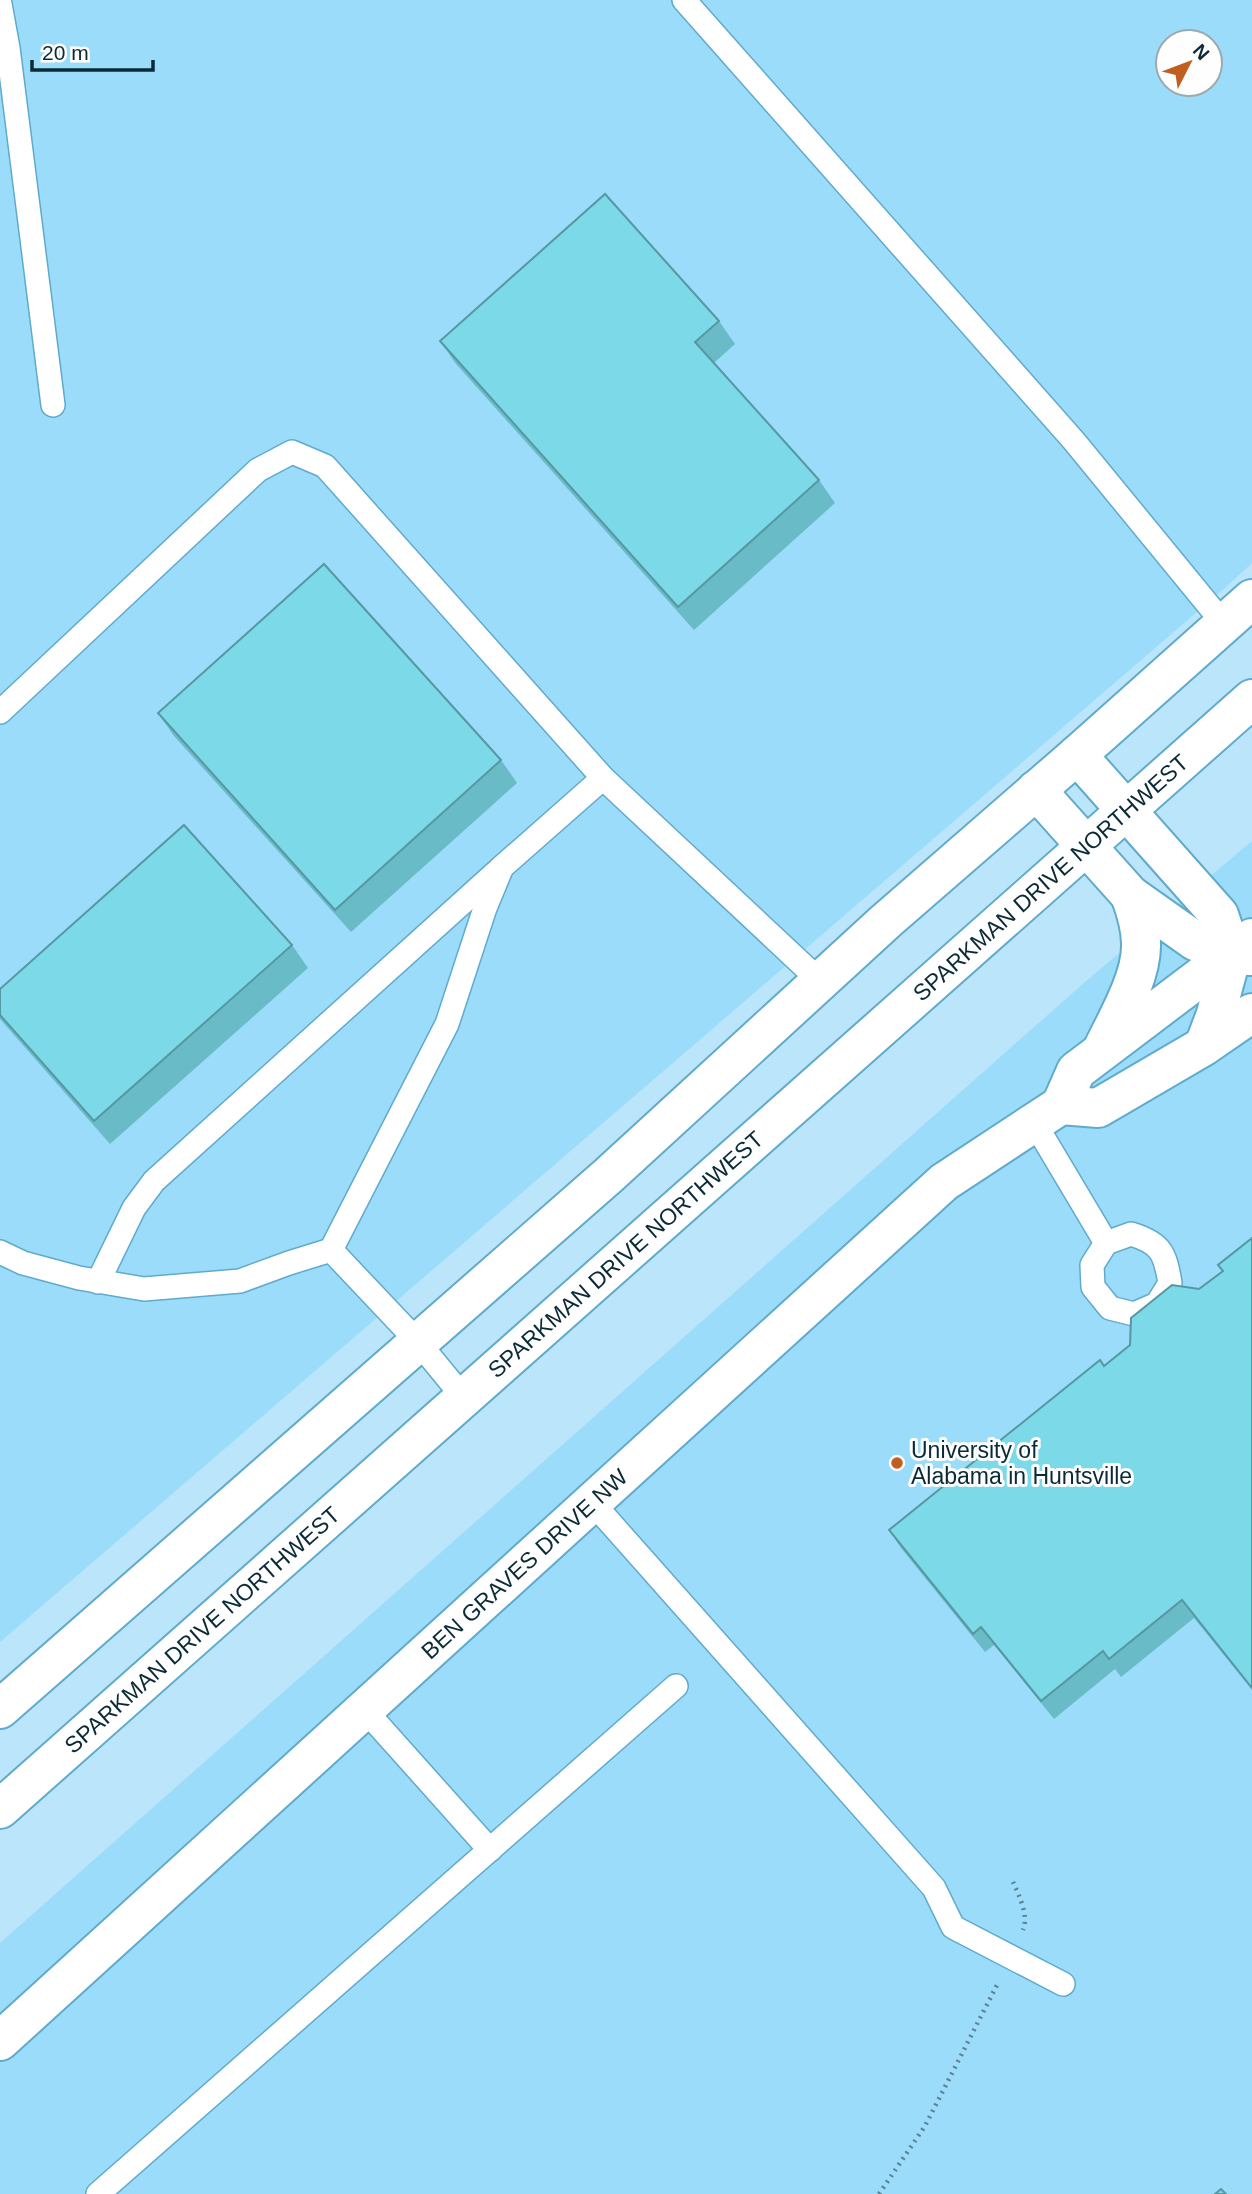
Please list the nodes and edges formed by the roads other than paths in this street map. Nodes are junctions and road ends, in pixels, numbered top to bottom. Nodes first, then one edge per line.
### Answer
1 (684, 0) edge
2 (0, 4) edge
3 (53, 405) dead end
4 (1252, 599) edge
5 (1224, 624) junction
6 (1252, 699) edge
7 (0, 712) edge
8 (1077, 755) junction
9 (603, 778) junction
10 (1036, 790) junction
11 (1126, 810) junction
12 (1087, 846) junction
13 (502, 867) junction
14 (1130, 895) junction
15 (1245, 950) edge
16 (820, 981) junction
17 (1252, 1013) edge
18 (1204, 1046) junction
19 (1101, 1052) junction
20 (1048, 1114) junction
21 (1106, 1243) dead end
22 (331, 1250) junction
23 (0, 1252) edge
24 (98, 1282) junction
25 (418, 1342) junction
26 (464, 1398) junction
27 (591, 1501) junction
28 (676, 1686) dead end
29 (0, 1709) edge
30 (364, 1709) junction
31 (0, 1810) edge
32 (489, 1850) junction
33 (1063, 1984) dead end
34 (0, 2041) edge
35 (98, 2194) edge

1 - 5 lane
2 - 3 lane
4 - 5 main road
5 - 8 main road
6 - 11 main road, SPARKMAN DRIVE NORTHWEST
7 - 9 lane
8 - 10 main road
8 - 11 main road
9 - 13 lane
9 - 16 lane
10 - 12 main road
10 - 16 main road
11 - 12 main road, SPARKMAN DRIVE NORTHWEST
11 - 15 main road
12 - 14 main road
12 - 26 main road, SPARKMAN DRIVE NORTHWEST
13 - 22 lane
13 - 24 lane
14 - 15 main road
14 - 19 main road
15 - 18 main road
15 - 19 main road
16 - 25 main road
17 - 18 main road
18 - 20 main road
19 - 20 main road
20 - 21 lane
20 - 27 main road, BEN GRAVES DRIVE NW
22 - 24 lane
22 - 25 lane
23 - 24 lane
25 - 26 lane
25 - 29 main road
26 - 31 main road, SPARKMAN DRIVE NORTHWEST
27 - 30 main road, BEN GRAVES DRIVE NW
27 - 33 lane
28 - 32 lane
30 - 32 lane
30 - 34 main road, BEN GRAVES DRIVE NW
32 - 35 lane

